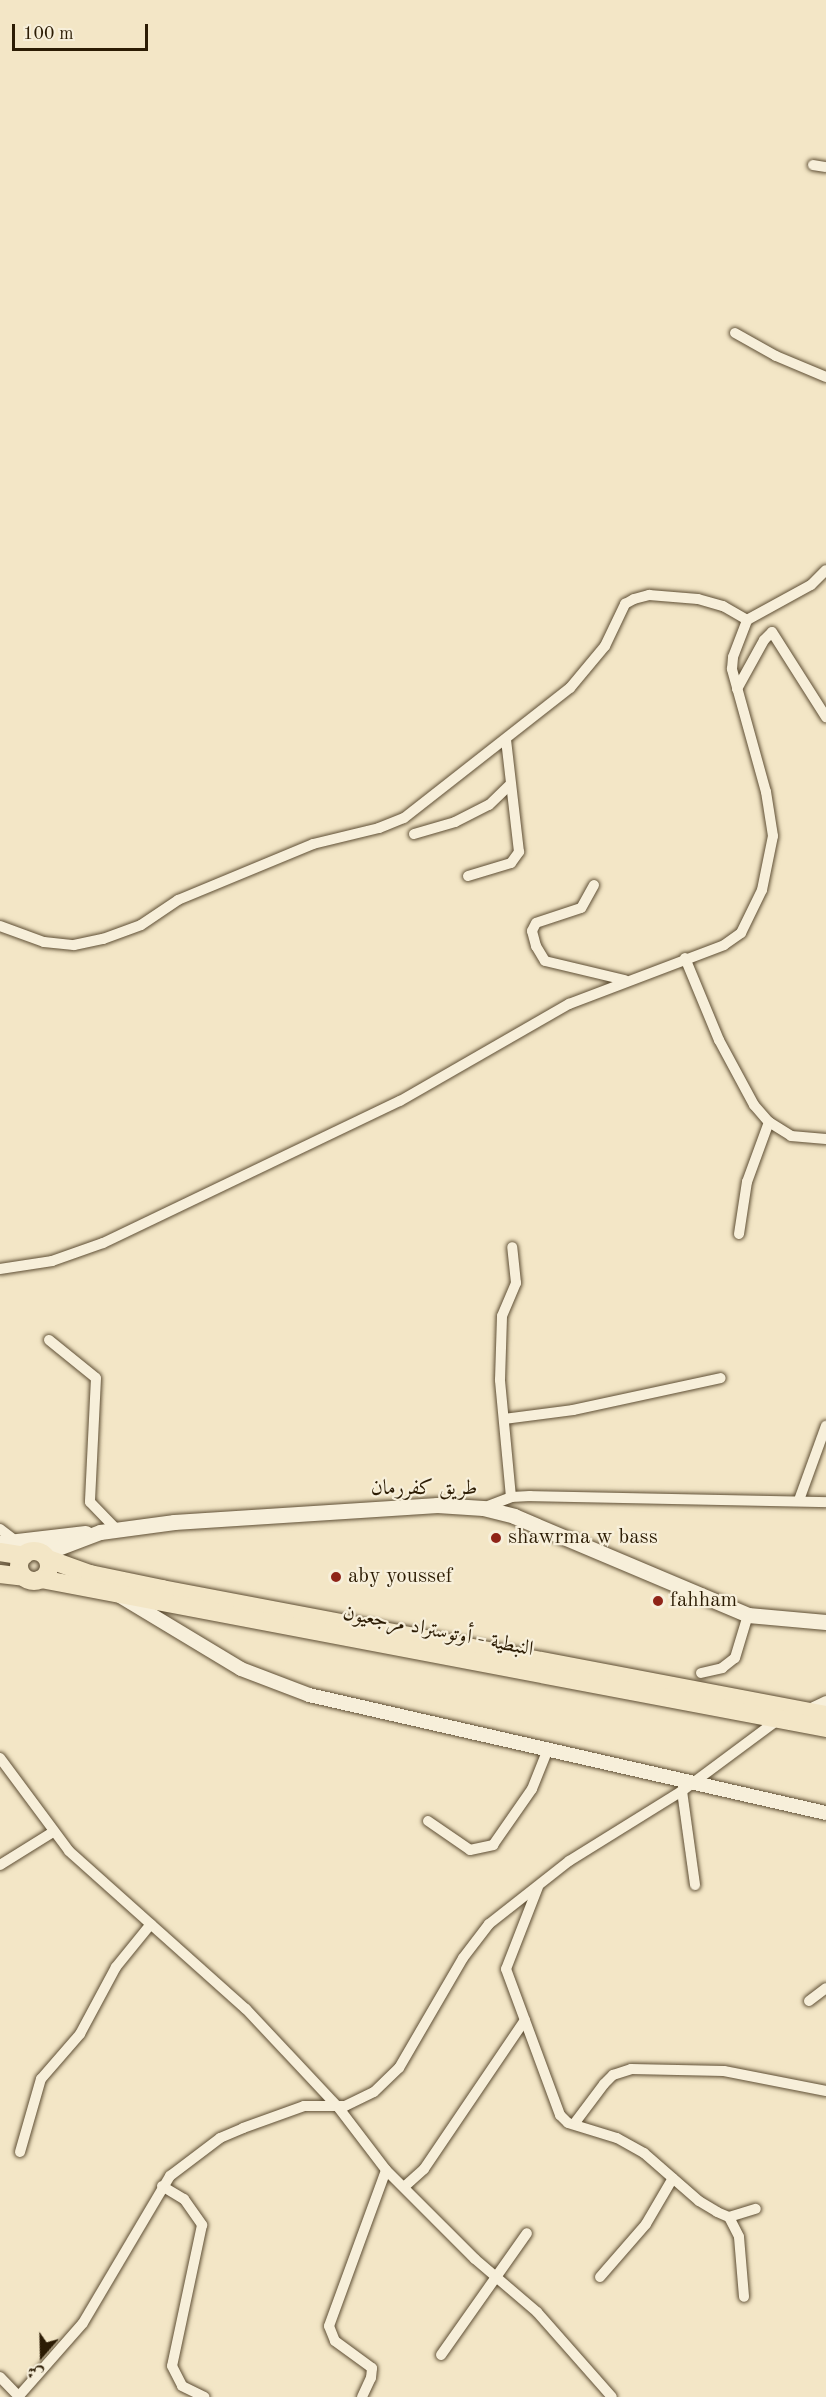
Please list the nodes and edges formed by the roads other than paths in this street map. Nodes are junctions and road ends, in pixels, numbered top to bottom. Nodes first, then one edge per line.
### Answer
1 (813, 165) dead end
2 (826, 167) edge
3 (735, 333) dead end
4 (826, 376) edge
5 (826, 570) edge
6 (747, 620) junction
7 (737, 689) junction
8 (826, 717) edge
9 (506, 740) junction
10 (511, 784) junction
11 (414, 834) dead end
12 (468, 876) dead end
13 (594, 885) dead end
14 (0, 926) edge
15 (685, 958) junction
16 (625, 980) junction
17 (769, 1122) junction
18 (826, 1139) edge
19 (739, 1234) dead end
20 (512, 1247) dead end
21 (0, 1269) edge
22 (49, 1340) dead end
23 (721, 1378) dead end
24 (504, 1419) junction
25 (826, 1426) edge
26 (511, 1497) junction
27 (799, 1500) junction
28 (826, 1502) edge
29 (483, 1508) junction
30 (0, 1529) edge
31 (117, 1530) junction
32 (99, 1532) junction
33 (26, 1551) edge
34 (0, 1552) edge
35 (0, 1574) edge
36 (32, 1578) junction
37 (118, 1594) junction
38 (748, 1615) junction
39 (825, 1618) edge
40 (701, 1673) dead end
41 (826, 1701) edge
42 (804, 1711) junction
43 (826, 1715) edge
44 (780, 1719) junction
45 (826, 1728) edge
46 (548, 1749) junction
47 (0, 1758) edge
48 (687, 1786) junction
49 (826, 1814) edge
50 (428, 1821) dead end
51 (53, 1832) junction
52 (0, 1865) edge
53 (540, 1884) junction
54 (695, 1885) dead end
55 (151, 1924) junction
56 (826, 1989) edge
57 (809, 2001) dead end
58 (525, 2020) junction
59 (826, 2091) edge
60 (338, 2107) junction
61 (574, 2124) junction
62 (20, 2151) dead end
63 (386, 2170) junction
64 (673, 2178) junction
65 (162, 2186) junction
66 (404, 2187) junction
67 (756, 2209) dead end
68 (729, 2217) junction
69 (527, 2233) dead end
70 (495, 2276) junction
71 (600, 2277) dead end
72 (744, 2297) dead end
73 (441, 2355) dead end
74 (0, 2377) edge
75 (19, 2396) edge
76 (206, 2397) edge
77 (362, 2397) edge
78 (612, 2397) edge

1 - 2 street
3 - 4 street
5 - 6 street
6 - 7 street
6 - 9 street
7 - 8 street
7 - 15 street
9 - 10 street
9 - 14 street
10 - 11 street
10 - 12 street
13 - 16 street
15 - 16 street
15 - 17 street
16 - 21 street
17 - 18 street
17 - 19 street
20 - 24 street
22 - 31 street
23 - 24 street
24 - 26 street
25 - 27 street
26 - 27 street
26 - 29 street
27 - 28 street
29 - 31 main road, طريق كفررمان
29 - 38 main road, طريق كفررمان
30 - 33 street
31 - 32 main road, طريق كفررمان
32 - 33 main road, طريق كفررمان
32 - 33 main road
33 - 34 highway, النبطية - أوتوستراد مرجعيون
33 - 36 highway
33 - 36 highway
33 - 42 highway, النبطية - أوتوستراد مرجعيون
35 - 36 highway, النبطية - أوتوستراد مرجعيون
36 - 37 highway, النبطية - أوتوستراد مرجعيون
37 - 44 highway, النبطية - أوتوستراد مرجعيون
37 - 46 street
38 - 39 main road, طريق كفررمان
38 - 40 street
41 - 42 street
42 - 43 highway, النبطية - أوتوستراد مرجعيون
44 - 45 highway, النبطية - أوتوستراد مرجعيون
44 - 48 street
46 - 48 street
46 - 50 street
47 - 51 street
48 - 49 street
48 - 53 street
48 - 54 street
51 - 52 street
51 - 55 street
53 - 58 street
53 - 60 street
55 - 60 street
55 - 62 street
56 - 57 street
58 - 61 street
58 - 66 street
59 - 61 street
60 - 63 street
60 - 65 street
61 - 64 street
63 - 66 street
63 - 77 street
64 - 68 street
64 - 71 street
65 - 75 street
65 - 76 street
66 - 70 street
67 - 68 street
68 - 72 street
69 - 70 street
70 - 73 street
70 - 78 street
74 - 75 street

